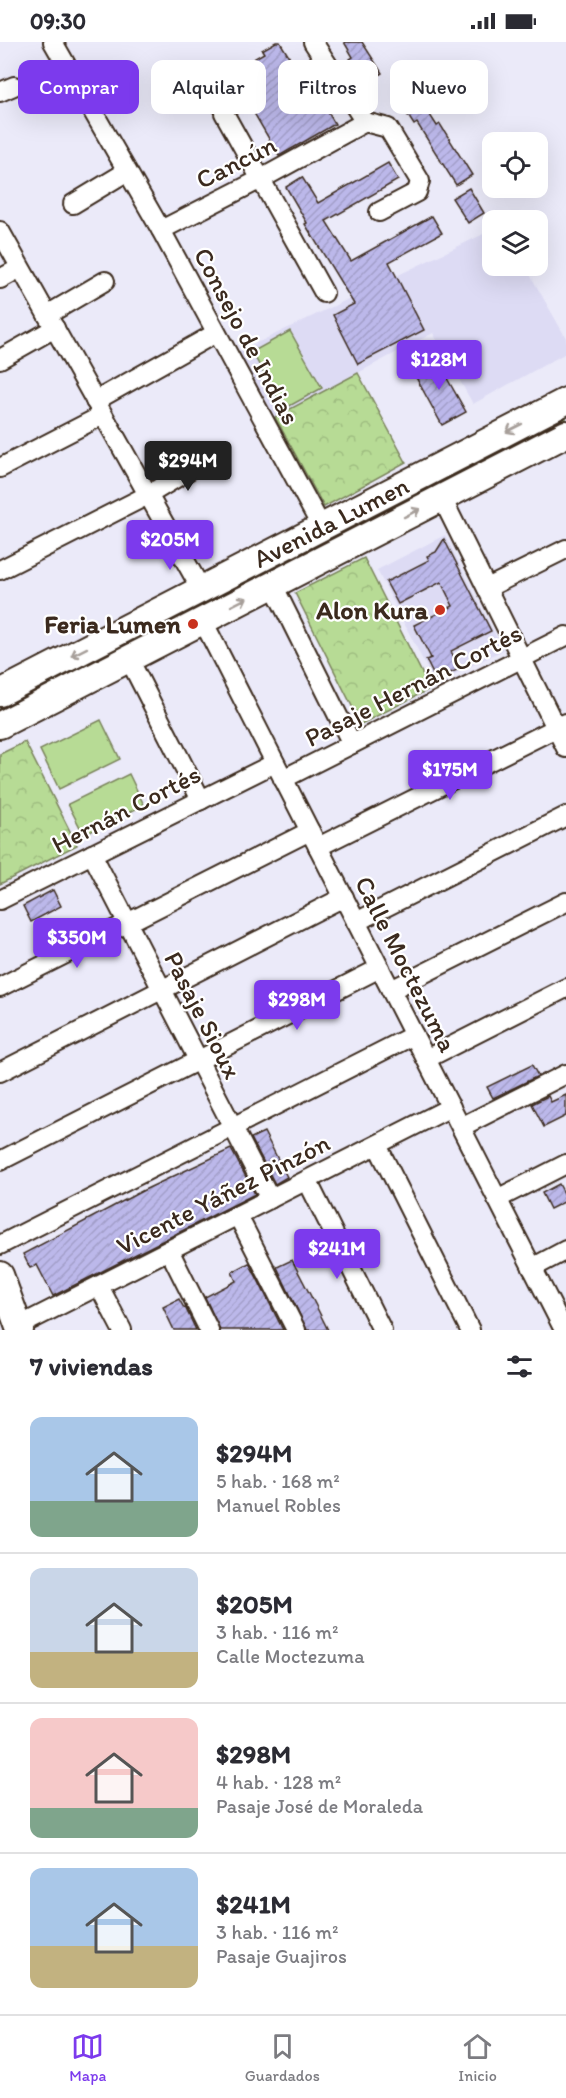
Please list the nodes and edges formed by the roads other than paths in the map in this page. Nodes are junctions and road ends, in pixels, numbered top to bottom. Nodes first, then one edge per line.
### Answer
1 (53, 42) edge
2 (313, 42) edge
3 (225, 114) edge
4 (365, 122) junction
5 (126, 172) junction
6 (261, 179) junction
7 (73, 204) dead end
8 (379, 212) dead end
9 (160, 230) junction
10 (0, 231) edge
11 (20, 268) junction
12 (0, 279) edge
13 (105, 281) dead end
14 (324, 293) dead end
15 (51, 322) junction
16 (216, 333) junction
17 (0, 359) edge
18 (566, 401) edge
19 (99, 408) junction
20 (566, 434) edge
21 (199, 464) dead end
22 (0, 468) edge
23 (148, 495) junction
24 (442, 498) junction
25 (321, 526) junction
26 (566, 549) edge
27 (0, 570) edge
28 (273, 585) junction
29 (487, 588) junction
30 (201, 589) junction
31 (203, 621) junction
32 (566, 636) edge
33 (522, 658) junction
34 (129, 659) junction
35 (0, 693) edge
36 (0, 725) edge
37 (561, 725) edge
38 (352, 744) junction
39 (566, 748) edge
40 (279, 771) junction
41 (201, 800) junction
42 (566, 816) edge
43 (314, 839) junction
44 (92, 854) junction
45 (344, 897) junction
46 (0, 900) edge
47 (566, 902) edge
48 (356, 922) junction
49 (127, 923) junction
50 (380, 968) junction
51 (0, 987) edge
52 (566, 988) edge
53 (162, 990) junction
54 (391, 990) junction
55 (414, 1035) junction
56 (426, 1059) junction
57 (198, 1060) junction
58 (0, 1072) edge
59 (566, 1074) edge
60 (450, 1107) junction
61 (461, 1127) junction
62 (233, 1128) junction
63 (377, 1145) junction
64 (0, 1161) edge
65 (566, 1164) edge
66 (307, 1180) junction
67 (270, 1199) junction
68 (497, 1199) junction
69 (238, 1216) junction
70 (0, 1245) edge
71 (169, 1250) junction
72 (566, 1250) edge
73 (532, 1268) junction
74 (0, 1275) edge
75 (99, 1286) junction
76 (20, 1328) edge
77 (122, 1330) edge
78 (210, 1330) edge
79 (296, 1330) edge
80 (382, 1330) edge
81 (470, 1330) edge
82 (564, 1330) edge

1 - 5 street, Consejo de Indias
2 - 4 street
3 - 6 street
4 - 6 street, Cancún
4 - 8 street
5 - 7 street
5 - 9 street, Consejo de Indias
6 - 9 street, Cancún
6 - 14 street
9 - 16 street, Consejo de Indias
10 - 11 street
11 - 12 street
11 - 15 street
13 - 15 street
15 - 17 street
15 - 19 street
16 - 19 street
16 - 25 street, Consejo de Indias
18 -> 25 street, Avenida Lumen
19 - 22 street
19 - 23 street
20 - 24 street, Avenida Lumen
21 - 23 street
23 - 27 street
23 - 30 street
28 -> 24 street, Avenida Lumen
24 - 29 street
25 - 30 street, Avenida Lumen
26 - 29 street
31 -> 28 street, Avenida Lumen
28 - 38 street
29 - 33 street
30 -> 35 street, Avenida Lumen
31 - 34 street, Avenida Lumen
31 - 40 street, Calle Moctezuma
32 - 33 street, Pasaje Hernán Cortés
33 - 37 street
33 - 38 street, Pasaje Hernán Cortés
34 - 36 street, Avenida Lumen
34 - 41 street
37 - 39 street
37 - 43 street
38 - 40 street, Pasaje Hernán Cortés
40 - 41 street, Hernán Cortés
40 - 43 street, Calle Moctezuma
41 - 44 street, Hernán Cortés
42 - 48 street
43 - 45 street, Calle Moctezuma
43 - 49 street
44 - 46 street, Hernán Cortés
44 - 49 street, Pasaje Sioux
45 - 48 street, Calle Moctezuma
45 - 53 street
47 - 54 street
48 - 50 street, Calle Moctezuma
49 - 51 street
49 - 53 street, Pasaje Sioux
50 - 54 street, Calle Moctezuma
50 - 57 street
52 - 56 street
53 - 57 street, Pasaje Sioux
53 - 58 street
54 - 55 street, Calle Moctezuma
55 - 56 street, Calle Moctezuma
55 - 62 street
56 - 60 street, Calle Moctezuma
57 - 62 street, Pasaje Sioux
57 - 64 street
59 - 61 street
60 - 61 street, Calle Moctezuma
60 - 63 street, Vicente Yáñez Pinzón
61 - 68 street, Calle Moctezuma
62 - 67 street, Pasaje Sioux
62 - 70 street
63 - 66 street, Vicente Yáñez Pinzón
63 - 81 street
65 - 68 street
66 - 67 street, Vicente Yáñez Pinzón
66 - 80 street
67 - 69 street, Vicente Yáñez Pinzón
68 - 73 street, Calle Moctezuma
69 - 71 street, Vicente Yáñez Pinzón
69 - 79 street
71 - 75 street, Vicente Yáñez Pinzón
71 - 78 street
72 - 73 street
73 - 82 street, Calle Moctezuma
74 - 76 street
75 - 76 street, Vicente Yáñez Pinzón
75 - 77 street

